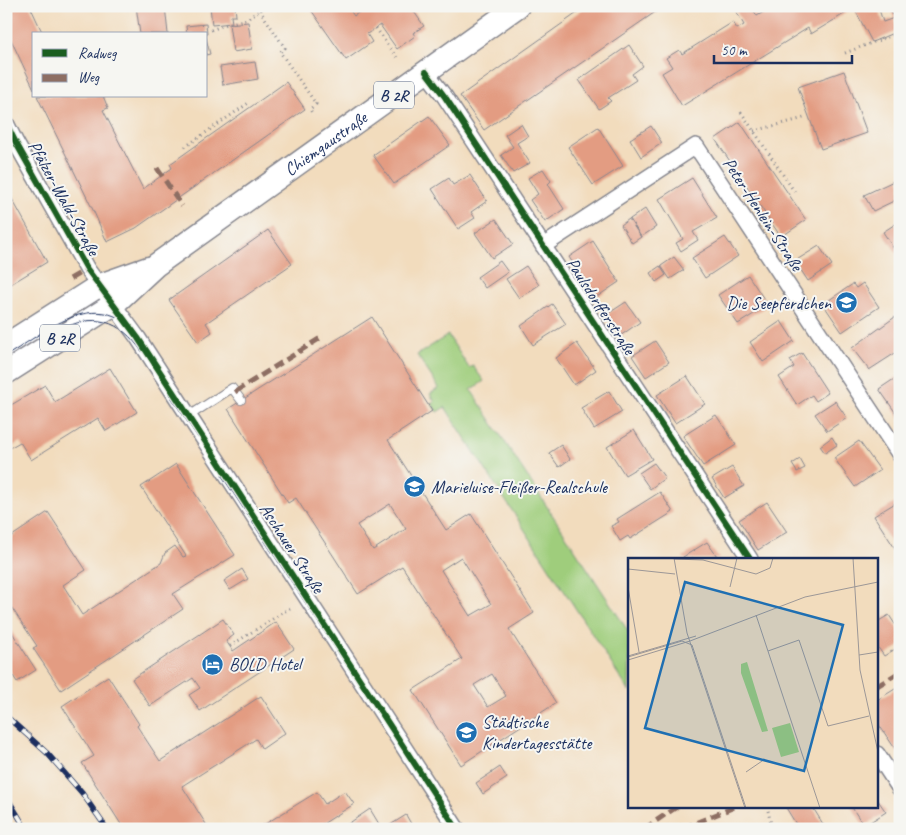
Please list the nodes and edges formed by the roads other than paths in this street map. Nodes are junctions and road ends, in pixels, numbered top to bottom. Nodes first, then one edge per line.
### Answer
1 (518, 6) edge
2 (426, 72) junction
3 (6, 123) edge
4 (543, 246) junction
5 (156, 265) junction
6 (100, 285) junction
7 (114, 304) junction
8 (6, 345) edge
9 (6, 372) edge
10 (240, 400) dead end
11 (189, 416) junction
12 (900, 455) edge
13 (749, 558) edge
14 (878, 756) edge
15 (900, 789) edge
16 (457, 829) edge

1 - 2 main road, Chiemgaustraße / B 2R
2 - 4 street, Paulsdorfferstraße
2 - 5 main road, Chiemgaustraße / B 2R
3 - 6 street, Pfälzer-Wald-Straße
4 - 12 street, Peter-Henlein-Straße
4 - 13 street, Paulsdorfferstraße
5 - 6 main road, Chiemgaustraße / B 2R
5 - 7 main road, Chiemgaustraße / B 2R
6 - 7 street, Aschauer Straße
6 - 8 main road, Chiemgaustraße / B 2R
7 - 9 main road, Chiemgaustraße / B 2R
7 - 11 street, Aschauer Straße
10 - 11 lane
11 - 16 street, Aschauer Straße
14 - 15 street

